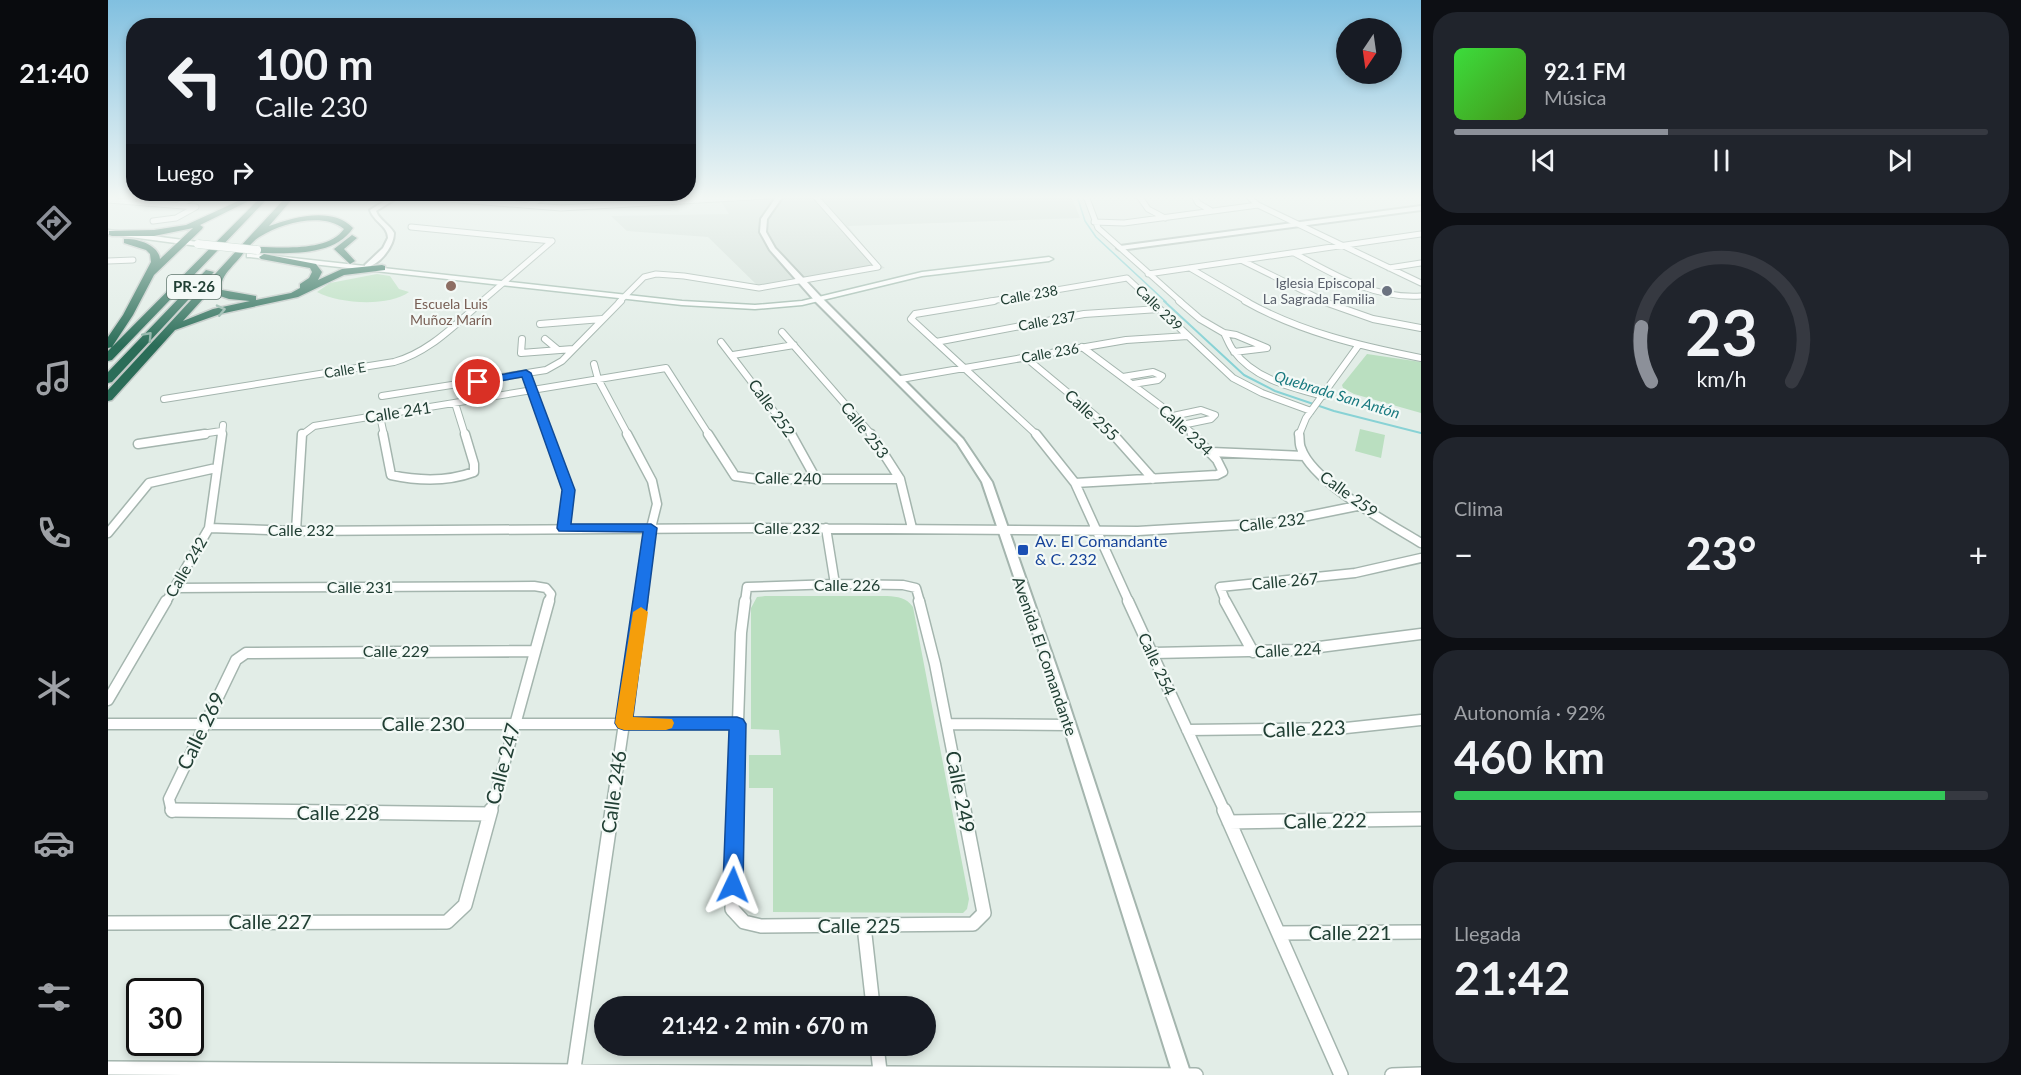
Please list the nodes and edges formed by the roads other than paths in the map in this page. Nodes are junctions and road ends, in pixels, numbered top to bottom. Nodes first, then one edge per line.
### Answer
1 (143, 246) edge
2 (178, 246) edge
3 (196, 246) edge
4 (217, 246) edge
5 (233, 246) edge
6 (245, 246) edge
7 (317, 246) edge
8 (342, 246) edge
9 (387, 246) edge
10 (546, 246) edge
11 (770, 246) edge
12 (860, 246) edge
13 (1134, 246) edge
14 (1341, 246) edge
15 (1342, 246) edge
16 (1120, 248) joint
17 (1294, 253) junction
18 (257, 254) junction
19 (1046, 257) dead end
20 (133, 260) dead end
21 (108, 261) edge
22 (350, 261) junction
23 (1243, 261) junction
24 (1421, 263) edge
25 (369, 264) junction
26 (382, 268) junction
27 (1190, 268) junction
28 (1389, 268) junction
29 (152, 273) junction
30 (220, 273) junction
31 (1148, 274) junction
32 (800, 280) junction
33 (1130, 280) joint
34 (505, 282) junction
35 (1421, 283) edge
36 (628, 294) junction
37 (1421, 296) edge
38 (816, 297) junction
39 (1159, 309) junction
40 (927, 312) joint
41 (602, 319) junction
42 (540, 324) dead end
43 (1421, 328) edge
44 (782, 332) dead end
45 (167, 333) junction
46 (1224, 333) junction
47 (1188, 336) junction
48 (522, 339) dead end
49 (545, 339) dead end
50 (721, 342) dead end
51 (936, 342) junction
52 (108, 345) edge
53 (794, 345) junction
54 (1358, 346) junction
55 (1082, 347) junction
56 (557, 349) junction
57 (573, 349) junction
58 (1234, 352) junction
59 (733, 355) junction
60 (1025, 357) junction
61 (108, 358) edge
62 (1421, 358) edge
63 (594, 364) dead end
64 (966, 369) junction
65 (664, 370) joint
66 (526, 373) junction
67 (1123, 377) junction
68 (108, 379) edge
69 (598, 379) junction
70 (901, 380) junction
71 (1132, 384) junction
72 (530, 390) junction
73 (382, 396) dead end
74 (108, 398) edge
75 (1322, 398) junction
76 (164, 399) dead end
77 (455, 403) junction
78 (1312, 410) junction
79 (380, 416) junction
80 (1173, 416) junction
81 (1182, 425) junction
82 (138, 444) dead end
83 (1211, 452) junction
84 (1304, 456) junction
85 (216, 468) junction
86 (816, 478) junction
87 (900, 479) junction
88 (1153, 479) junction
89 (1075, 483) junction
90 (1362, 505) junction
91 (209, 528) junction
92 (564, 528) junction
93 (651, 528) junction
94 (826, 528) junction
95 (912, 528) junction
96 (1001, 528) junction
97 (296, 531) junction
98 (1095, 531) junction
99 (108, 533) edge
100 (1421, 543) edge
101 (1421, 558) edge
102 (835, 584) junction
103 (175, 588) junction
104 (546, 588) joint
105 (1421, 634) edge
106 (257, 651) joint
107 (534, 651) junction
108 (1253, 652) junction
109 (1153, 653) junction
110 (935, 664) joint
111 (108, 700) edge
112 (1421, 720) edge
113 (205, 723) junction
114 (624, 723) junction
115 (108, 724) edge
116 (514, 724) junction
117 (737, 724) junction
118 (947, 724) junction
119 (1070, 725) junction
120 (1187, 730) junction
121 (186, 812) joint
122 (489, 814) junction
123 (1421, 819) edge
124 (1229, 822) junction
125 (980, 920) joint
126 (433, 922) joint
127 (108, 923) edge
128 (864, 926) junction
129 (1421, 932) edge
130 (1279, 933) junction
131 (872, 996) edge
132 (878, 1056) edge
133 (108, 1068) edge
134 (880, 1071) junction
135 (573, 1074) edge
136 (1421, 1074) edge
137 (1182, 1075) edge
138 (1196, 1075) edge
139 (1341, 1075) edge
140 (1392, 1075) edge

1 - 29 highway
2 - 29 highway
3 - 18 main road
4 - 61 highway, PR-26
68 -> 5 highway, PR-26
6 - 30 highway
7 - 18 highway
8 - 22 highway
9 - 25 street
10 - 34 street, Calle E
11 - 32 street, Avenida El Comandante
12 - 32 street
13 - 16 street
14 - 17 street
15 - 28 street
16 - 31 street
17 - 23 street
17 - 37 street
18 - 22 main road
18 - 25 main road
18 - 30 highway
19 - 38 main road
20 - 21 street
22 - 25 main road
23 - 27 street
23 - 43 street
24 - 28 street
25 - 26 main road
25 - 34 main road
26 - 34 main road
45 -> 26 highway
27 - 31 street
27 - 54 street
28 - 35 street
29 - 52 highway
30 - 45 highway
31 - 46 street
32 - 36 street
32 - 38 street, Avenida El Comandante
33 - 39 street, Calle 239
33 - 40 street, Calle 238
34 - 36 main road
34 - 76 street, Calle E
36 - 38 main road
36 - 41 street
38 - 70 street, Avenida El Comandante
39 - 47 street, Calle 239
39 - 51 street, Calle 237
40 - 51 street, Calle 254
41 - 42 street
41 - 57 street
44 - 53 street
45 - 74 highway
46 - 58 street
46 - 58 street
47 - 55 street, Calle 236
47 - 78 street
48 - 56 street
49 - 56 street
50 - 59 street, Calle 252
51 - 64 street, Calle 254
53 - 59 street
53 - 87 street, Calle 253
54 - 62 street
54 - 75 street
55 - 60 street, Calle 236
55 - 67 street, Calle 234
56 - 57 street
57 - 66 street
58 - 75 street
59 - 86 street, Calle 252
60 - 64 street, Calle 236
60 - 88 street, Calle 255
63 - 69 street, Calle 246
64 - 70 street, Calle 236
64 - 89 street, Calle 254
65 - 69 street, Calle 241
65 - 86 street, Calle 240
66 - 72 street
66 - 73 street
67 - 71 street, Calle 234
67 - 71 street
69 - 72 street, Calle 241
69 - 93 street, Calle 246
70 - 96 street, Avenida El Comandante
71 - 80 street, Calle 234
72 - 77 street, Calle 241
72 - 92 street
75 - 78 street
77 - 79 street, Calle 241
77 - 79 street
78 - 84 street
79 - 97 street, Calle 241
80 - 81 street, Calle 234
80 - 81 street
81 - 83 street, Calle 234
82 - 85 street, Calle 242
83 - 84 street
83 - 88 street, Calle 234
84 - 90 street, Calle 259
85 - 91 street, Calle 242
85 - 99 street
86 - 87 street, Calle 240
87 - 95 street, Calle 253
88 - 89 street, Calle 234
89 - 98 street, Calle 254
90 - 98 street, Calle 232
90 - 100 street, Calle 259
91 - 97 street, Calle 232
91 - 103 street, Calle 242
92 - 93 street, Calle 232
92 - 97 street, Calle 232
93 - 94 street, Calle 232
93 - 114 street, Calle 246
94 - 95 street, Calle 232
94 - 102 street
95 - 96 street, Calle 232
96 - 98 street, Calle 232
96 - 119 street, Avenida El Comandante
98 - 109 street, Calle 254
101 - 108 street, Calle 267
102 - 110 street, Calle 226
102 - 117 street, Calle 226
103 - 104 street, Calle 231
103 - 111 street, Calle 242
104 - 107 street, Calle 247
105 - 108 street, Calle 224
106 - 107 street, Calle 229
106 - 113 street, Calle 269
107 - 116 street, Calle 247
108 - 109 street, Calle 224
109 - 120 street, Calle 254
110 - 118 street, Calle 249
112 - 120 street, Calle 223
113 - 115 street, Calle 230
113 - 116 street, Calle 230
113 - 121 street, Calle 269
114 - 116 street, Calle 230
114 - 117 street, Calle 230
114 - 135 street, Calle 246
116 - 122 street, Calle 247
117 - 128 street, Calle 225
118 - 119 street
118 - 125 street, Calle 249
119 - 137 street, Avenida El Comandante
120 - 124 street, Calle 254
121 - 122 street, Calle 228
122 - 126 street, Calle 247
123 - 124 street, Calle 222
124 - 130 street, Calle 254
125 - 128 street, Calle 225
126 - 127 street, Calle 227
128 - 131 street
129 - 130 street, Calle 221
130 - 139 street, Calle 254
132 - 134 street
133 - 135 street
134 - 135 street
134 - 137 street
136 - 140 street
137 - 138 street

